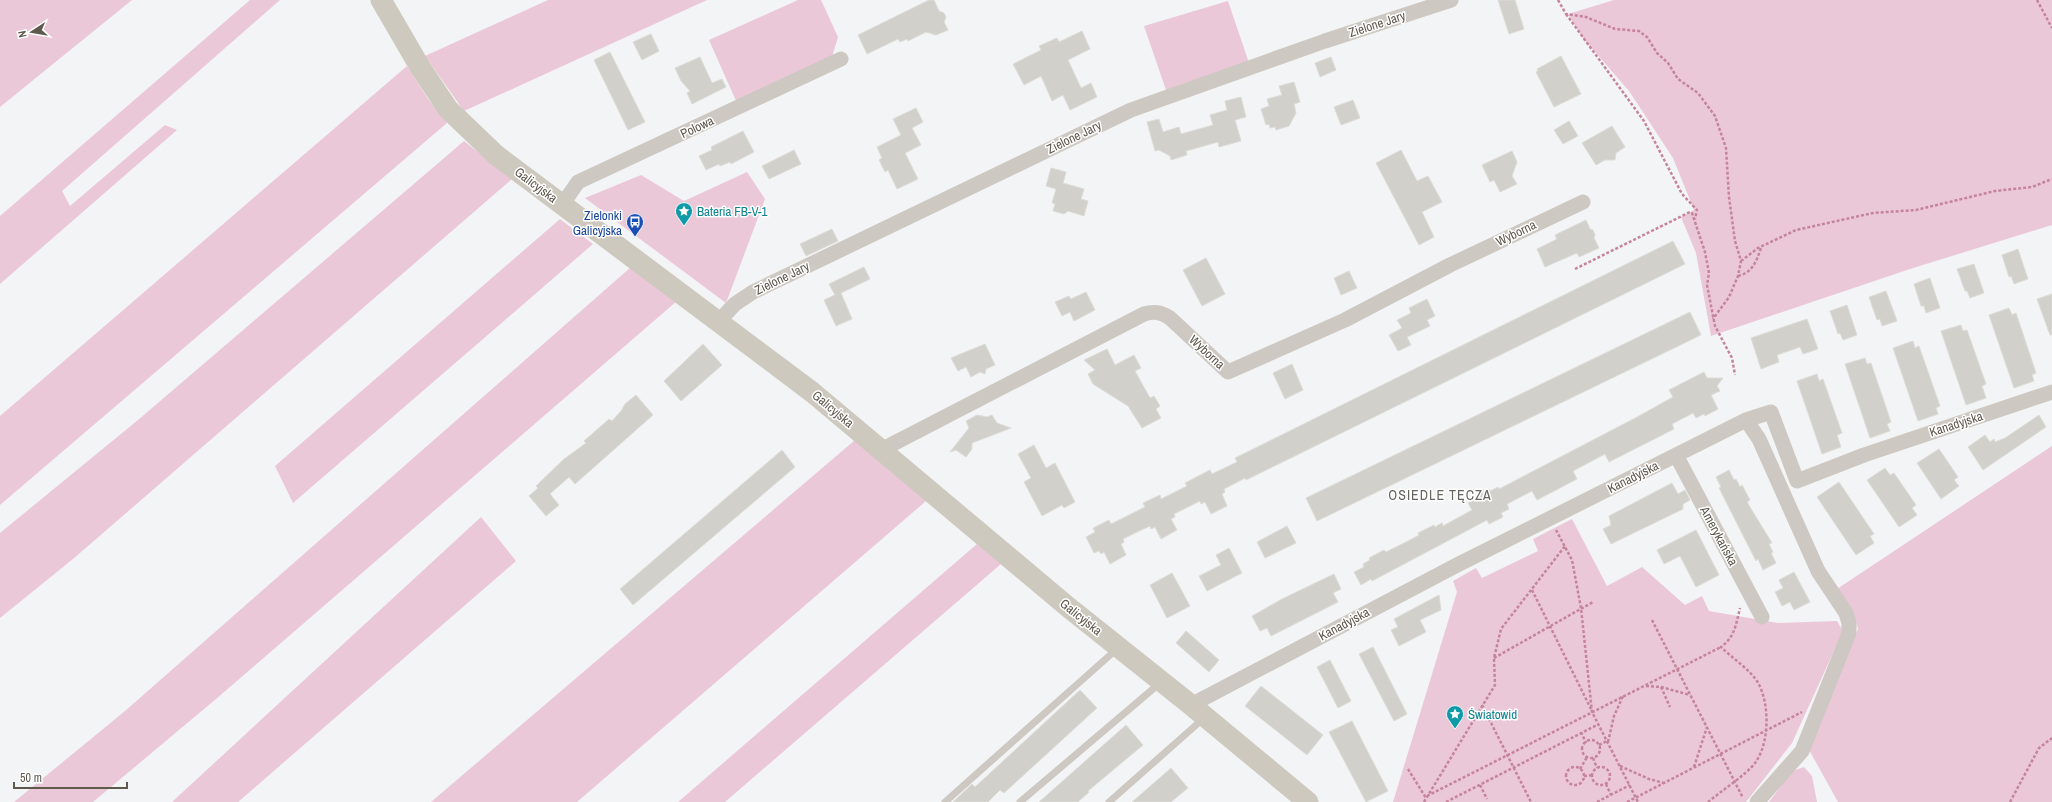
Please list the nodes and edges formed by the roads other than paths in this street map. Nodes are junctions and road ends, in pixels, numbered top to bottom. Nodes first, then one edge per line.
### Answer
1 (381, 0) edge
2 (1451, 0) edge
3 (841, 59) dead end
4 (1582, 202) dead end
5 (562, 206) junction
6 (719, 321) junction
7 (2052, 392) edge
8 (1746, 420) junction
9 (881, 450) junction
10 (1676, 455) junction
11 (1762, 617) dead end
12 (1119, 647) junction
13 (1162, 681) junction
14 (1198, 711) junction
15 (944, 802) edge
16 (1020, 802) edge
17 (1109, 802) edge
18 (1308, 802) edge
19 (1757, 802) edge

1 - 5 street, Galicyjska
2 - 6 street, Zielone Jary
3 - 5 street, Polowa
4 - 9 street, Wyborna
5 - 6 street, Galicyjska
6 - 9 street, Galicyjska
7 - 8 street, Kanadyjska
8 - 10 street, Kanadyjska
8 - 19 street
9 - 12 street, Galicyjska
10 - 11 street, Amerykańska
10 - 14 street, Kanadyjska
12 - 13 street, Galicyjska
12 - 15 lane
13 - 14 street, Galicyjska
13 - 16 lane
14 - 17 lane
14 - 18 street, Galicyjska

